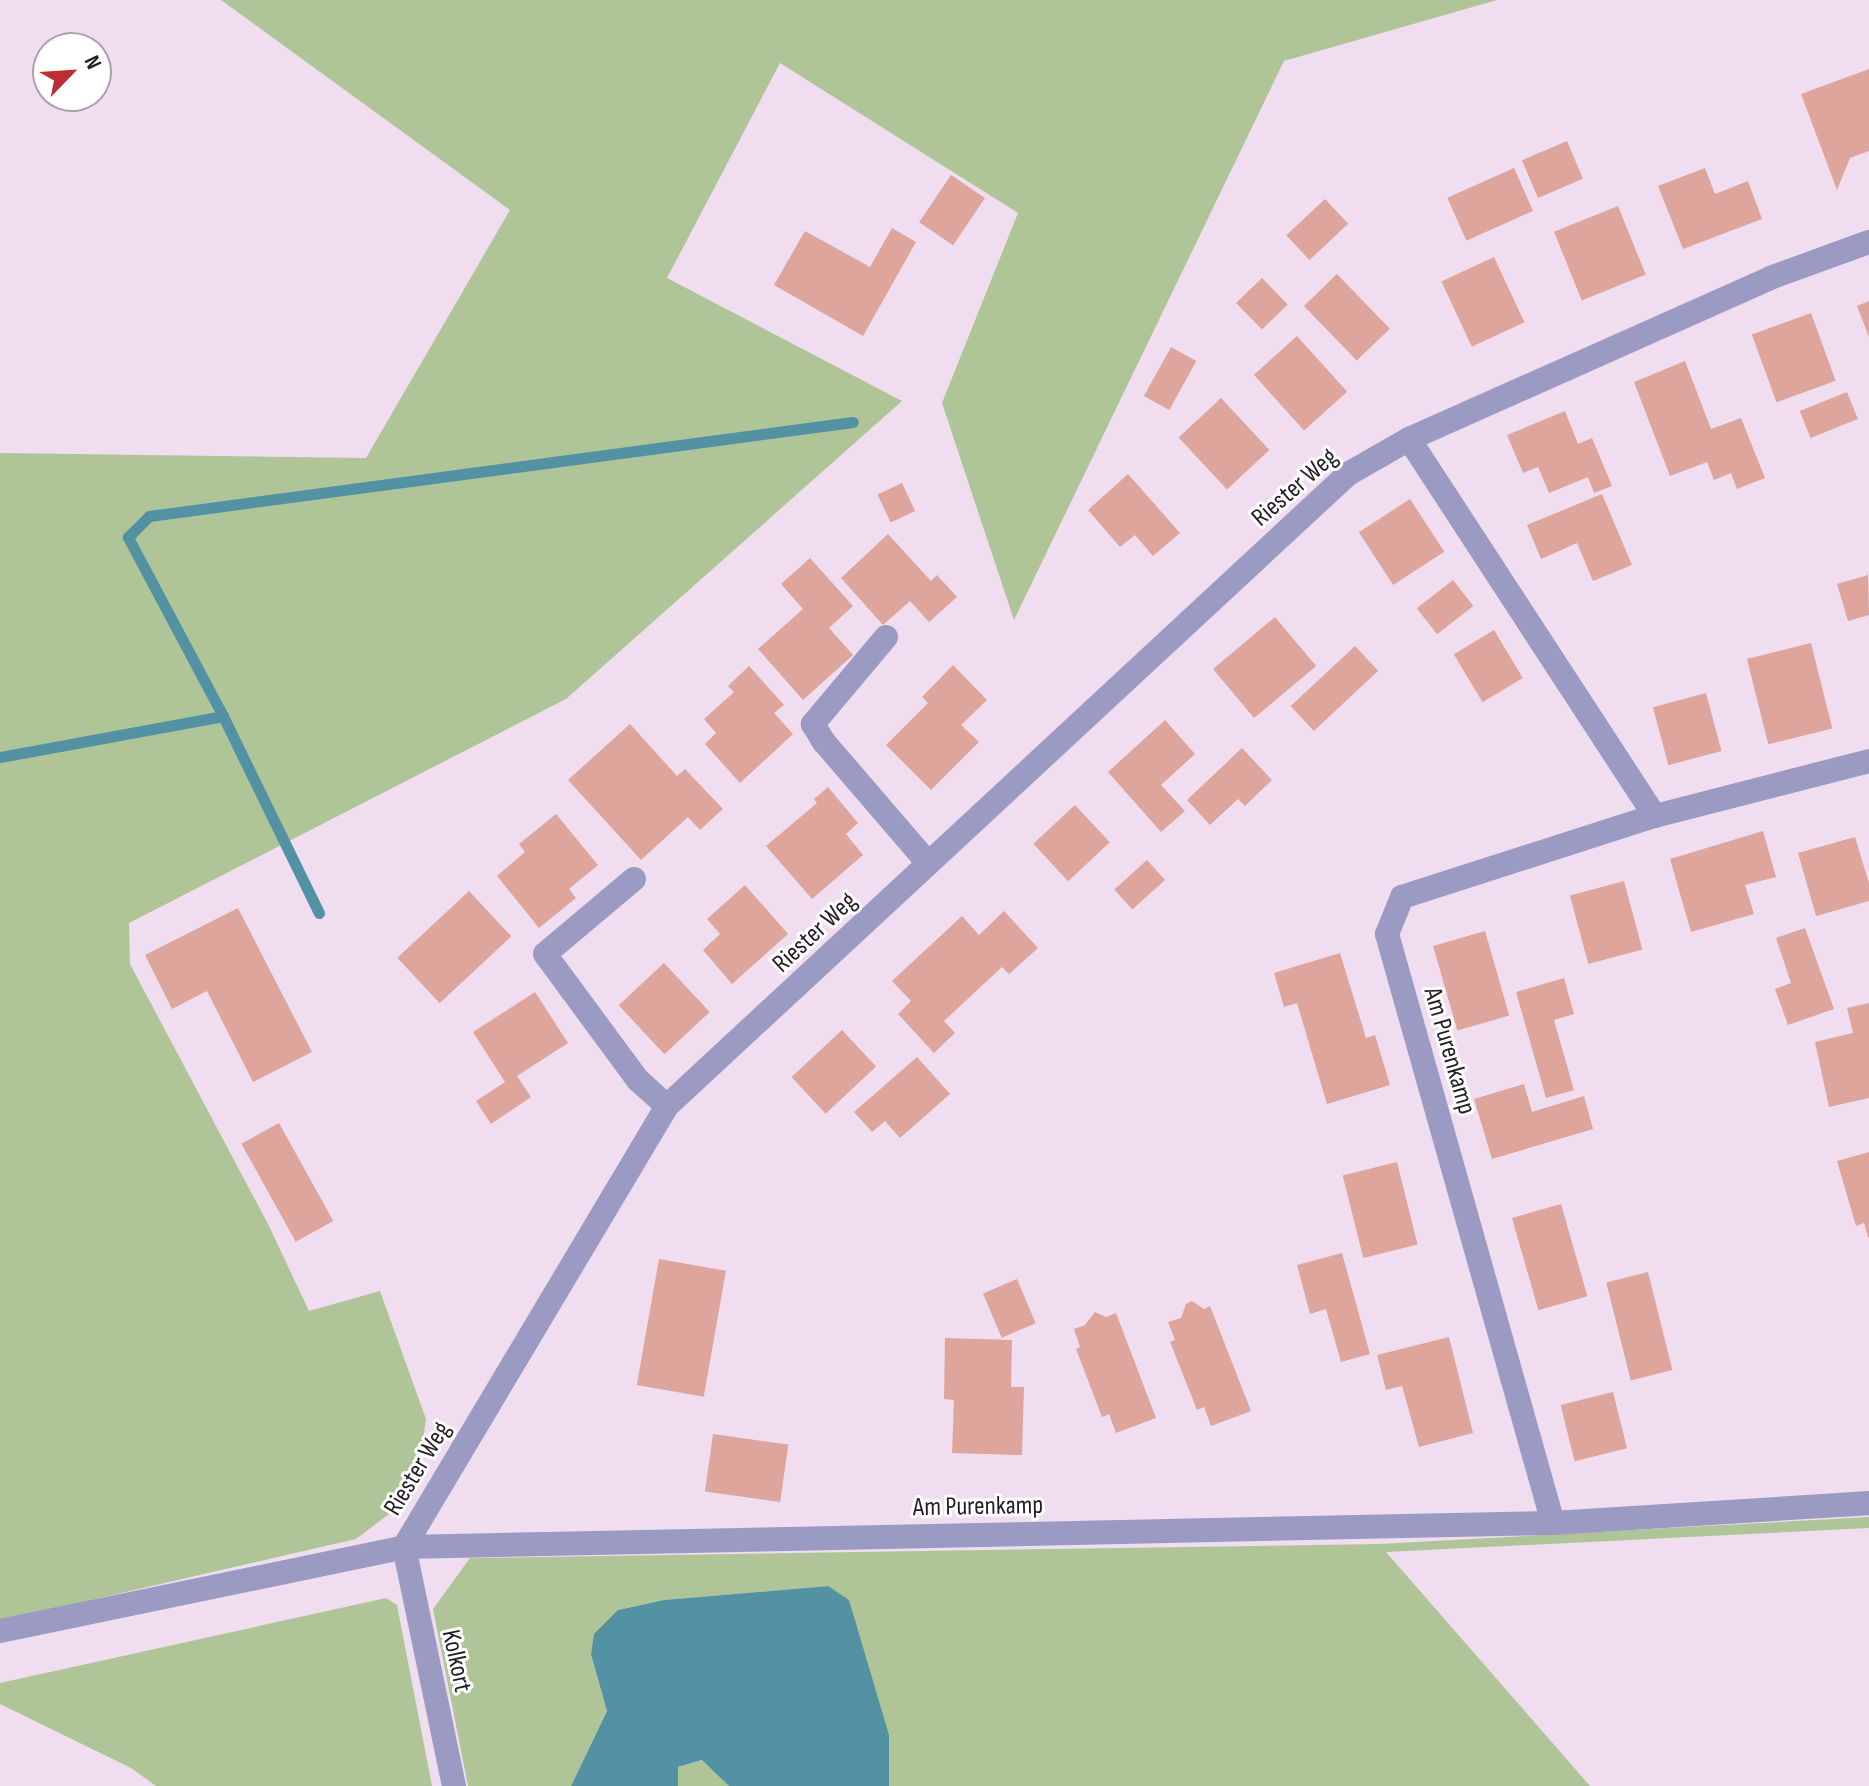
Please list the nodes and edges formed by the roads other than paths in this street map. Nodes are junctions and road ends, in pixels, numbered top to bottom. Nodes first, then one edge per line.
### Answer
1 (1869, 242) edge
2 (1409, 439) junction
3 (886, 637) dead end
4 (1869, 761) edge
5 (1655, 816) junction
6 (928, 863) junction
7 (634, 879) dead end
8 (667, 1106) junction
9 (1869, 1503) edge
10 (1553, 1523) junction
11 (404, 1547) junction
12 (0, 1631) edge
13 (454, 1786) edge

1 - 2 street, Riester Weg
2 - 5 street
2 - 6 street, Riester Weg
3 - 6 street
4 - 5 street, Am Purenkamp
5 - 10 street, Am Purenkamp
6 - 8 street, Riester Weg
7 - 8 street
8 - 11 street, Riester Weg
9 - 10 street, Am Purenkamp
10 - 11 street, Am Purenkamp
11 - 12 street, Riester Weg
11 - 13 street, Kolkort

